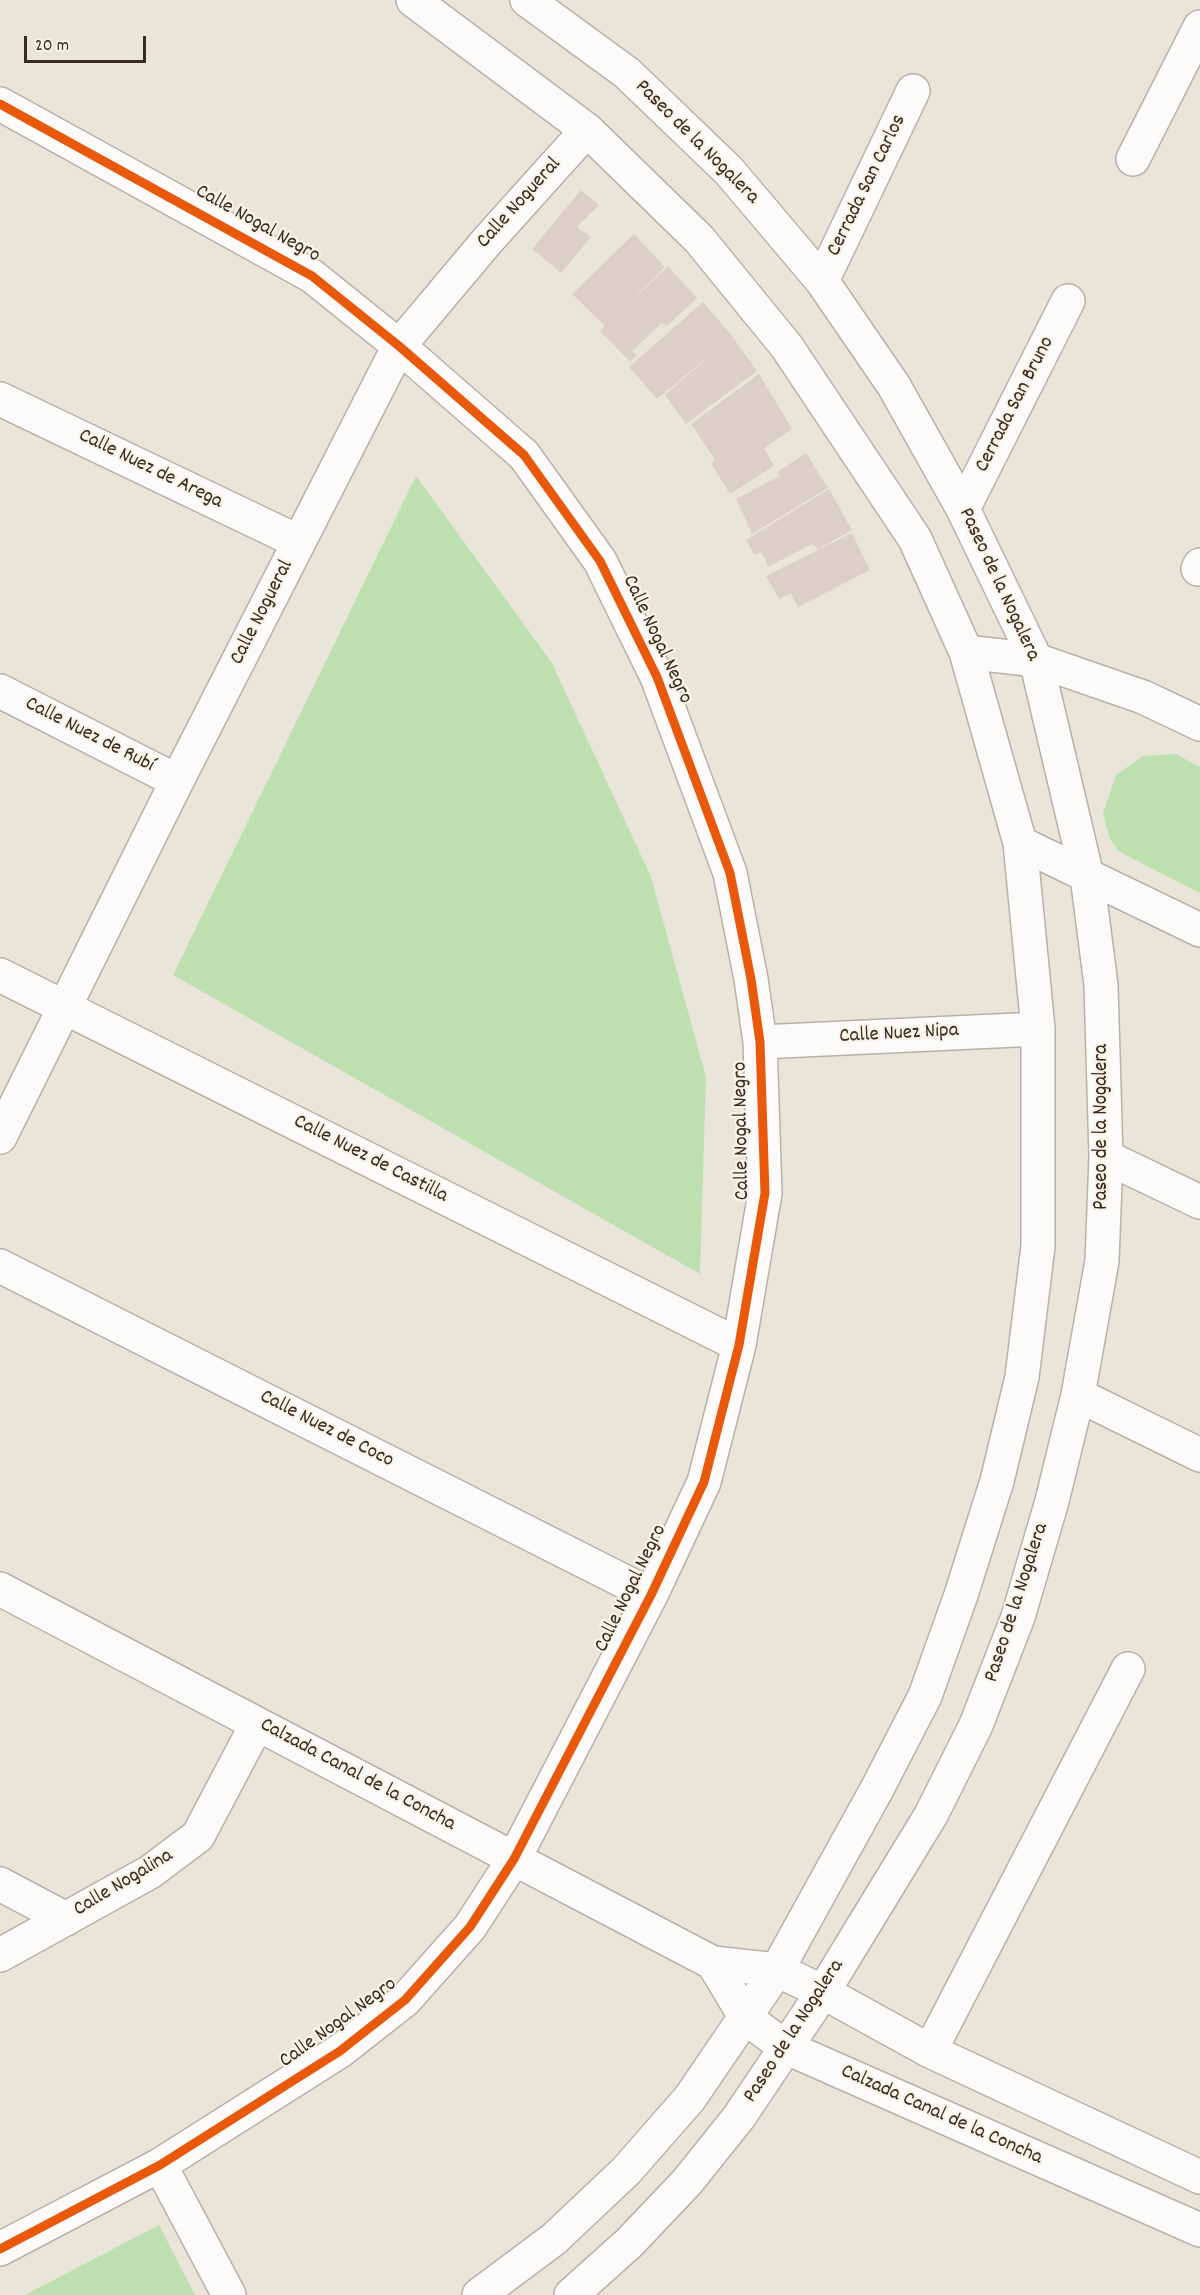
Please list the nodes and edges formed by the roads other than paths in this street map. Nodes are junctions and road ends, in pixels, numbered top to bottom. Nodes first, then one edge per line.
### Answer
1 (413, 0) edge
2 (527, 0) edge
3 (1200, 27) edge
4 (913, 91) dead end
5 (0, 104) edge
6 (587, 130) junction
7 (1133, 159) dead end
8 (822, 281) junction
9 (1068, 302) dead end
10 (399, 346) junction
11 (0, 399) edge
12 (963, 509) junction
13 (299, 542) junction
14 (966, 652) junction
15 (1036, 660) junction
16 (0, 691) edge
17 (1200, 724) edge
18 (177, 781) junction
19 (1020, 843) junction
20 (1087, 876) junction
21 (1200, 930) edge
22 (0, 975) edge
23 (64, 1007) junction
24 (1038, 1029) junction
25 (760, 1042) junction
26 (0, 1137) edge
27 (1106, 1157) junction
28 (1200, 1202) edge
29 (0, 1266) edge
30 (739, 1345) junction
31 (1078, 1395) junction
32 (1200, 1455) edge
33 (0, 1590) edge
34 (651, 1595) junction
35 (1128, 1669) dead end
36 (257, 1724) junction
37 (514, 1859) junction
38 (0, 1884) edge
39 (66, 1919) junction
40 (0, 1955) edge
41 (713, 1963) junction
42 (777, 1970) junction
43 (823, 1992) junction
44 (746, 2018) junction
45 (785, 2047) junction
46 (930, 2051) junction
47 (160, 2165) junction
48 (1200, 2176) edge
49 (1200, 2230) edge
50 (0, 2249) edge
51 (229, 2295) edge
52 (479, 2295) edge
53 (570, 2295) edge

1 - 6 street
2 - 8 street, Paseo de la Nogalera
3 - 7 street
4 - 8 street, Cerrada San Carlos
5 - 10 street, Calle Nogal Negro
6 - 10 street, Calle Nogueral
6 - 14 street
8 - 12 street, Paseo de la Nogalera
9 - 12 street, Cerrada San Bruno
10 - 13 street, Calle Nogueral
10 - 25 street, Calle Nogal Negro
11 - 13 street, Calle Nuez de Arega
12 - 15 street, Paseo de la Nogalera
13 - 18 street, Calle Nogueral
14 - 15 street
14 - 19 street
15 - 17 street
15 - 20 street, Paseo de la Nogalera
16 - 18 street, Calle Nuez de Rubí
18 - 23 street, Calle Nogueral
19 - 20 street
19 - 24 street
20 - 21 street
20 - 27 street, Paseo de la Nogalera
22 - 23 street, Calle Nuez de Castilla
23 - 26 street, Calle Nogueral
23 - 30 street, Calle Nuez de Castilla
24 - 25 street, Calle Nuez Nipa
24 - 42 street
25 - 30 street, Calle Nogal Negro
27 - 28 street
27 - 31 street, Paseo de la Nogalera
29 - 34 street, Calle Nuez de Coco
30 - 34 street, Calle Nogal Negro
31 - 32 street
31 - 43 street, Paseo de la Nogalera
33 - 36 street, Calzada Canal de la Concha
34 - 37 street, Calle Nogal Negro
35 - 46 street
36 - 37 street, Calzada Canal de la Concha
36 - 39 street, Calle Nogalina
37 - 41 street, Calzada Canal de la Concha
37 - 47 street, Calle Nogal Negro
38 - 39 street
39 - 40 street, Calle Nogalina
41 - 42 street, Calzada Canal de la Concha
41 - 44 street, Calzada Canal de la Concha
42 - 43 street, Calzada Canal de la Concha
42 - 44 street
43 - 45 street, Paseo de la Nogalera
43 - 46 street, Calzada Canal de la Concha
44 - 45 street, Calzada Canal de la Concha
44 - 52 street
45 - 49 street, Calzada Canal de la Concha
45 - 53 street, Paseo de la Nogalera
46 - 48 street, Calzada Canal de la Concha
47 - 50 street, Calle Nogal Negro
47 - 51 street

